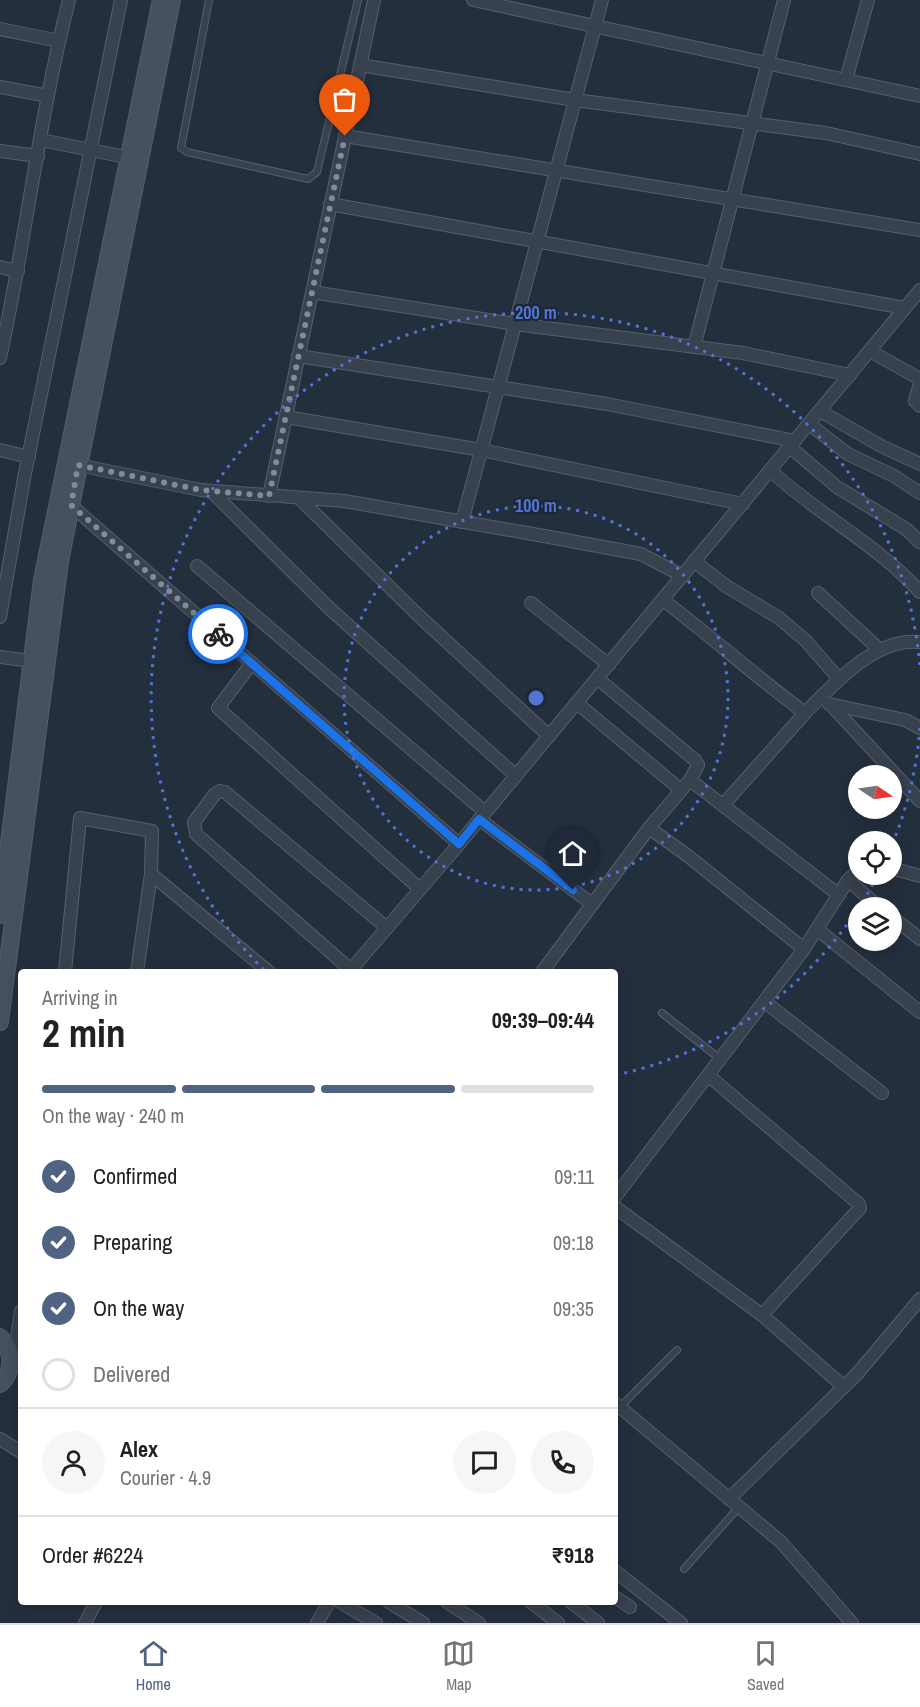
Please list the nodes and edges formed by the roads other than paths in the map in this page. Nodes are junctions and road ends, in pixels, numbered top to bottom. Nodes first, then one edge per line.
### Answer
1 (69, 0) edge
2 (121, 0) edge
3 (160, 0) edge
4 (172, 0) edge
5 (209, 0) edge
6 (358, 0) edge
7 (374, 0) edge
8 (473, 0) edge
9 (602, 0) edge
10 (784, 0) edge
11 (868, 0) edge
12 (594, 27) junction
13 (0, 29) edge
14 (59, 41) junction
15 (769, 63) junction
16 (360, 65) junction
17 (846, 80) junction
18 (0, 87) edge
19 (48, 96) junction
20 (920, 96) edge
21 (575, 100) junction
22 (753, 124) junction
23 (345, 136) junction
24 (41, 140) junction
25 (91, 149) junction
26 (0, 151) edge
27 (920, 154) edge
28 (38, 156) junction
29 (134, 158) junction
30 (556, 171) junction
31 (733, 200) junction
32 (330, 204) junction
33 (920, 230) edge
34 (536, 244) junction
35 (0, 267) edge
36 (18, 271) junction
37 (712, 274) junction
38 (312, 292) junction
39 (919, 292) edge
40 (905, 308) junction
41 (515, 324) junction
42 (694, 347) junction
43 (870, 351) junction
44 (1, 352) edge
45 (298, 357) junction
46 (850, 375) junction
47 (920, 381) edge
48 (498, 386) junction
49 (920, 406) edge
50 (820, 411) junction
51 (286, 417) junction
52 (809, 424) junction
53 (792, 444) junction
54 (0, 450) edge
55 (481, 450) junction
56 (28, 456) junction
57 (920, 464) edge
58 (78, 465) junction
59 (770, 470) junction
60 (211, 491) junction
61 (920, 493) edge
62 (269, 496) junction
63 (299, 498) junction
64 (65, 500) junction
65 (743, 504) junction
66 (462, 522) junction
67 (920, 542) edge
68 (694, 561) junction
69 (197, 566) dead end
70 (683, 576) junction
71 (920, 592) edge
72 (818, 593) dead end
73 (663, 600) junction
74 (531, 603) dead end
75 (0, 617) edge
76 (918, 639) edge
77 (880, 650) junction
78 (0, 657) edge
79 (39, 662) junction
80 (252, 663) junction
81 (609, 665) junction
82 (597, 678) junction
83 (839, 679) junction
84 (816, 702) junction
85 (577, 703) junction
86 (831, 705) junction
87 (805, 713) junction
88 (920, 728) edge
89 (549, 736) junction
90 (516, 776) junction
91 (690, 780) junction
92 (681, 790) junction
93 (920, 801) edge
94 (723, 805) junction
95 (482, 816) junction
96 (649, 828) junction
97 (459, 844) junction
98 (902, 871) edge
99 (152, 874) junction
100 (920, 876) edge
101 (848, 880) edge
102 (854, 885) edge
103 (420, 889) junction
104 (839, 895) junction
105 (867, 897) edge
106 (592, 904) junction
107 (0, 915) edge
108 (902, 925) edge
109 (387, 928) junction
110 (817, 929) junction
111 (920, 939) edge
112 (804, 949) junction
113 (65, 969) edge
114 (137, 969) edge
115 (265, 969) edge
116 (348, 969) edge
117 (352, 969) edge
118 (544, 969) edge
119 (765, 1002) junction
120 (920, 1012) edge
121 (662, 1013) dead end
122 (0, 1022) edge
123 (721, 1060) junction
124 (709, 1076) junction
125 (882, 1093) dead end
126 (618, 1193) edge
127 (618, 1209) edge
128 (920, 1299) edge
129 (762, 1315) junction
130 (18, 1331) edge
131 (0, 1337) edge
132 (677, 1350) dead end
133 (16, 1358) edge
134 (4, 1379) edge
135 (844, 1387) junction
136 (618, 1405) edge
137 (0, 1439) edge
138 (18, 1450) edge
139 (734, 1503) junction
140 (684, 1569) dead end
141 (618, 1573) edge
142 (618, 1599) edge
143 (94, 1605) edge
144 (327, 1605) edge
145 (345, 1605) edge
146 (394, 1605) edge
147 (452, 1605) edge
148 (535, 1605) edge
149 (575, 1605) edge
150 (630, 1607) dead end
151 (85, 1623) edge
152 (317, 1623) edge
153 (376, 1623) edge
154 (423, 1623) edge
155 (479, 1623) edge
156 (558, 1623) edge
157 (598, 1623) edge
158 (681, 1623) edge
159 (852, 1623) edge

1 - 14 street
2 - 25 street
3 - 29 street
4 - 29 street
5 - 6 lane
7 - 16 street
8 - 12 street
9 - 12 street
10 - 15 street
11 - 17 street
12 - 15 street
12 - 21 street
13 - 14 street
14 - 19 street
15 - 17 street
15 - 22 street
16 - 21 street
16 - 23 street
17 - 20 street
18 - 19 street
19 - 24 street
21 - 22 street
21 - 30 street
22 - 27 street
22 - 31 street
23 - 30 street
23 - 32 street
24 - 25 street
24 - 28 street
25 - 29 street
25 - 56 street
26 - 28 street
28 - 36 street
29 - 58 street
29 - 64 street
30 - 31 street
30 - 34 street
31 - 33 street
31 - 37 street
32 - 34 street
32 - 38 street
34 - 37 street
34 - 41 street
35 - 36 street
36 - 44 street
37 - 40 street
37 - 42 street
38 - 41 street
38 - 45 street
39 - 40 street
40 - 43 street
41 - 42 street
41 - 48 street
42 - 46 street
43 - 46 street
43 - 47 street
45 - 48 street
45 - 51 street
46 - 50 street
47 - 49 street
48 - 53 street
48 - 55 street
50 - 52 street
50 - 57 street
51 - 55 street
51 - 62 street
52 - 53 street
52 - 61 street
53 - 59 street
53 - 67 street
54 - 56 street
55 - 65 street
55 - 66 street
56 - 75 street
58 - 60 street
58 - 64 street
59 - 65 street
59 - 71 street
60 - 62 street
60 - 90 street
62 - 63 street
63 - 66 street
63 - 89 street
64 - 79 street
64 - 80 street
65 - 68 street
66 - 70 street
68 - 70 street
68 - 83 street
69 - 95 street
70 - 73 street
72 - 77 street
73 - 81 street
73 - 87 street
74 - 81 street
76 - 77 street
77 - 83 street
78 - 79 street
79 - 107 street
79 - 122 street
80 - 97 street
80 - 103 street
81 - 82 street
82 - 85 street
82 - 91 street
83 - 84 street
84 - 86 street
84 - 87 street
85 - 89 street
85 - 92 street
86 - 88 street
86 - 93 street
87 - 94 street
89 - 90 street
90 - 95 street
91 - 92 street
91 - 94 street
92 - 96 street
94 - 104 street
95 - 97 street
95 - 106 street
96 - 106 street
96 - 112 street
97 - 103 street
98 - 100 street
99 - 113 street
99 - 114 street
99 - 115 street
101 - 104 street
102 - 105 street
103 - 109 street
104 - 110 street
106 - 118 street
108 - 111 street
109 - 116 street
109 - 117 street
110 - 112 street
110 - 120 street
112 - 119 street
119 - 123 street
119 - 125 street
121 - 123 lane
123 - 124 street
124 - 126 street
124 - 129 street
127 - 129 street
128 - 135 street
129 - 135 street
130 - 133 street
131 - 133 street
132 - 136 lane
133 - 134 street
135 - 139 street
136 - 139 street
137 - 138 street
139 - 140 lane
139 - 159 street
141 - 158 street
142 - 150 street
143 - 151 street
144 - 152 street
145 - 153 street
146 - 154 street
147 - 155 street
148 - 156 street
149 - 157 street

